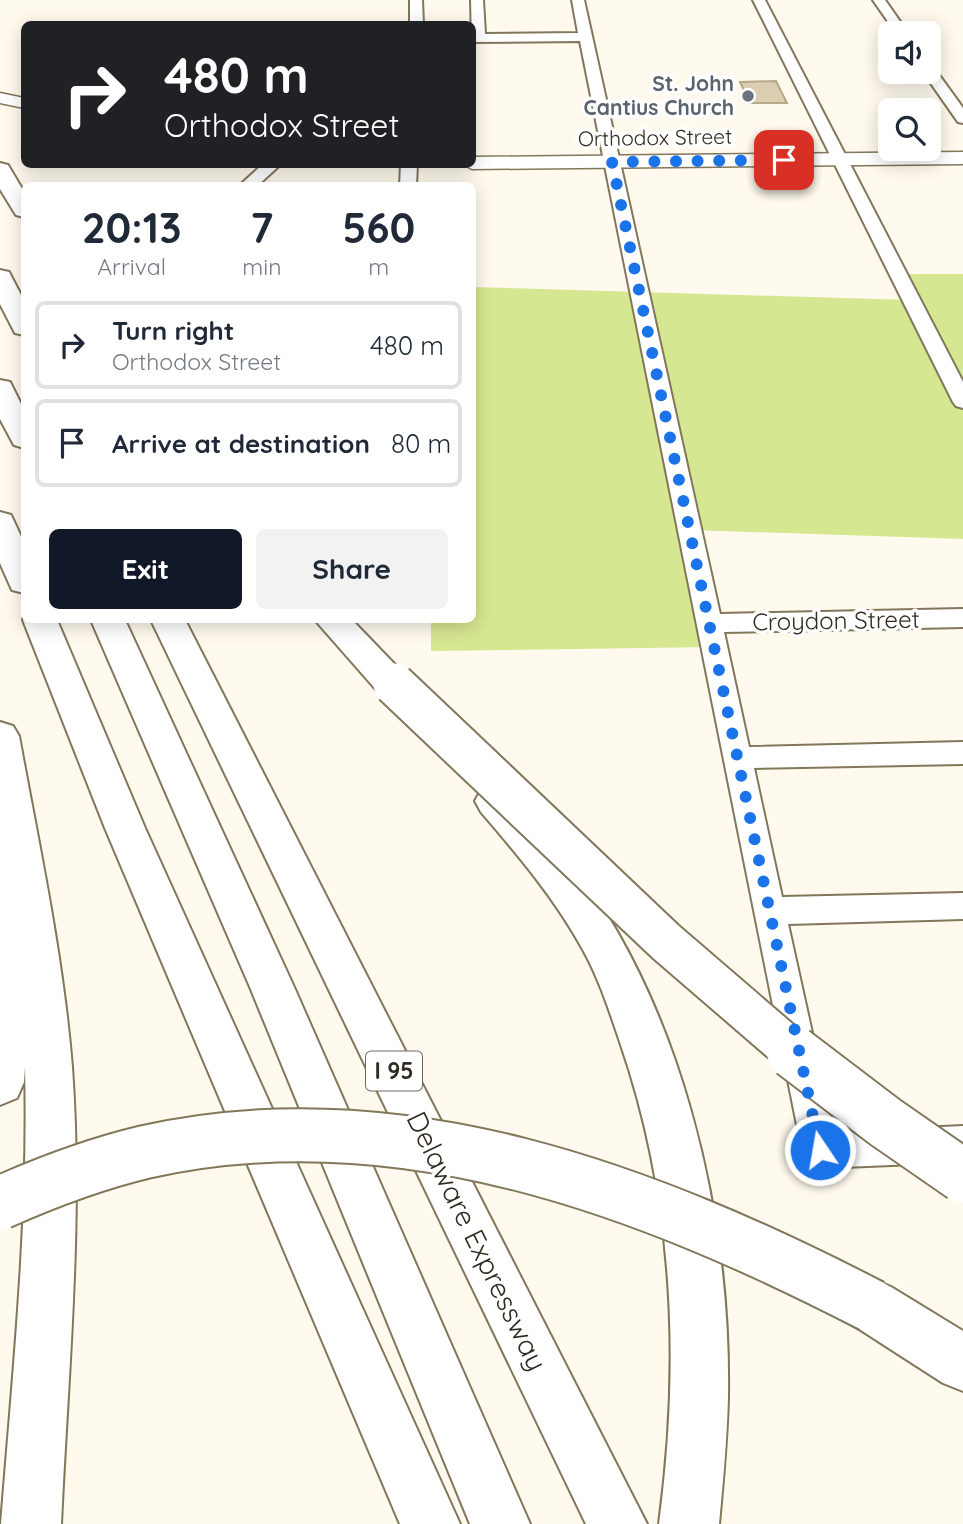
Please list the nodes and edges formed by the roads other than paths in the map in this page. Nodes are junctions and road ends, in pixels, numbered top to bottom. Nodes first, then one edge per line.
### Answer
1 (416, 0) edge
2 (477, 0) edge
3 (578, 0) edge
4 (759, 0) edge
5 (879, 0) edge
6 (416, 21) edge
7 (894, 21) edge
8 (586, 37) junction
9 (476, 38) edge
10 (938, 84) edge
11 (0, 98) edge
12 (21, 102) edge
13 (963, 119) edge
14 (963, 158) edge
15 (840, 159) junction
16 (612, 162) junction
17 (476, 163) edge
18 (268, 168) edge
19 (0, 170) edge
20 (252, 182) edge
21 (21, 205) edge
22 (0, 277) edge
23 (21, 321) edge
24 (0, 388) edge
25 (963, 402) edge
26 (21, 433) edge
27 (0, 522) edge
28 (21, 574) edge
29 (963, 618) edge
30 (41, 623) edge
31 (109, 623) edge
32 (169, 623) edge
33 (335, 623) edge
34 (709, 623) junction
35 (392, 682) junction
36 (0, 736) edge
37 (963, 753) edge
38 (738, 758) junction
39 (963, 906) edge
40 (770, 911) junction
41 (0, 1082) edge
42 (963, 1144) edge
43 (963, 1176) edge
44 (0, 1203) edge
45 (963, 1363) edge
46 (31, 1524) edge
47 (429, 1524) edge
48 (500, 1524) edge
49 (617, 1524) edge
50 (689, 1524) edge

1 - 6 street
2 - 9 street
3 - 8 street
4 - 15 street
5 - 7 street
8 - 9 street
8 - 16 street
10 - 13 street
11 - 12 street
14 - 15 street, Orthodox Street
15 - 16 street, Orthodox Street
15 - 25 street
16 - 17 street, Orthodox Street
16 - 34 street
18 - 20 street
19 - 21 highway
22 - 23 highway
24 - 26 highway
27 - 28 highway
29 - 34 street, Croydon Street
30 - 47 highway
31 - 48 highway
32 - 49 highway, Delaware Expressway / I 95
33 - 35 highway
34 - 38 street
35 - 43 highway, bridge
35 - 50 highway, bridge
36 - 41 highway
36 - 46 highway
37 - 38 street
38 - 40 street
39 - 40 street
40 - 42 street
44 - 45 highway, bridge

